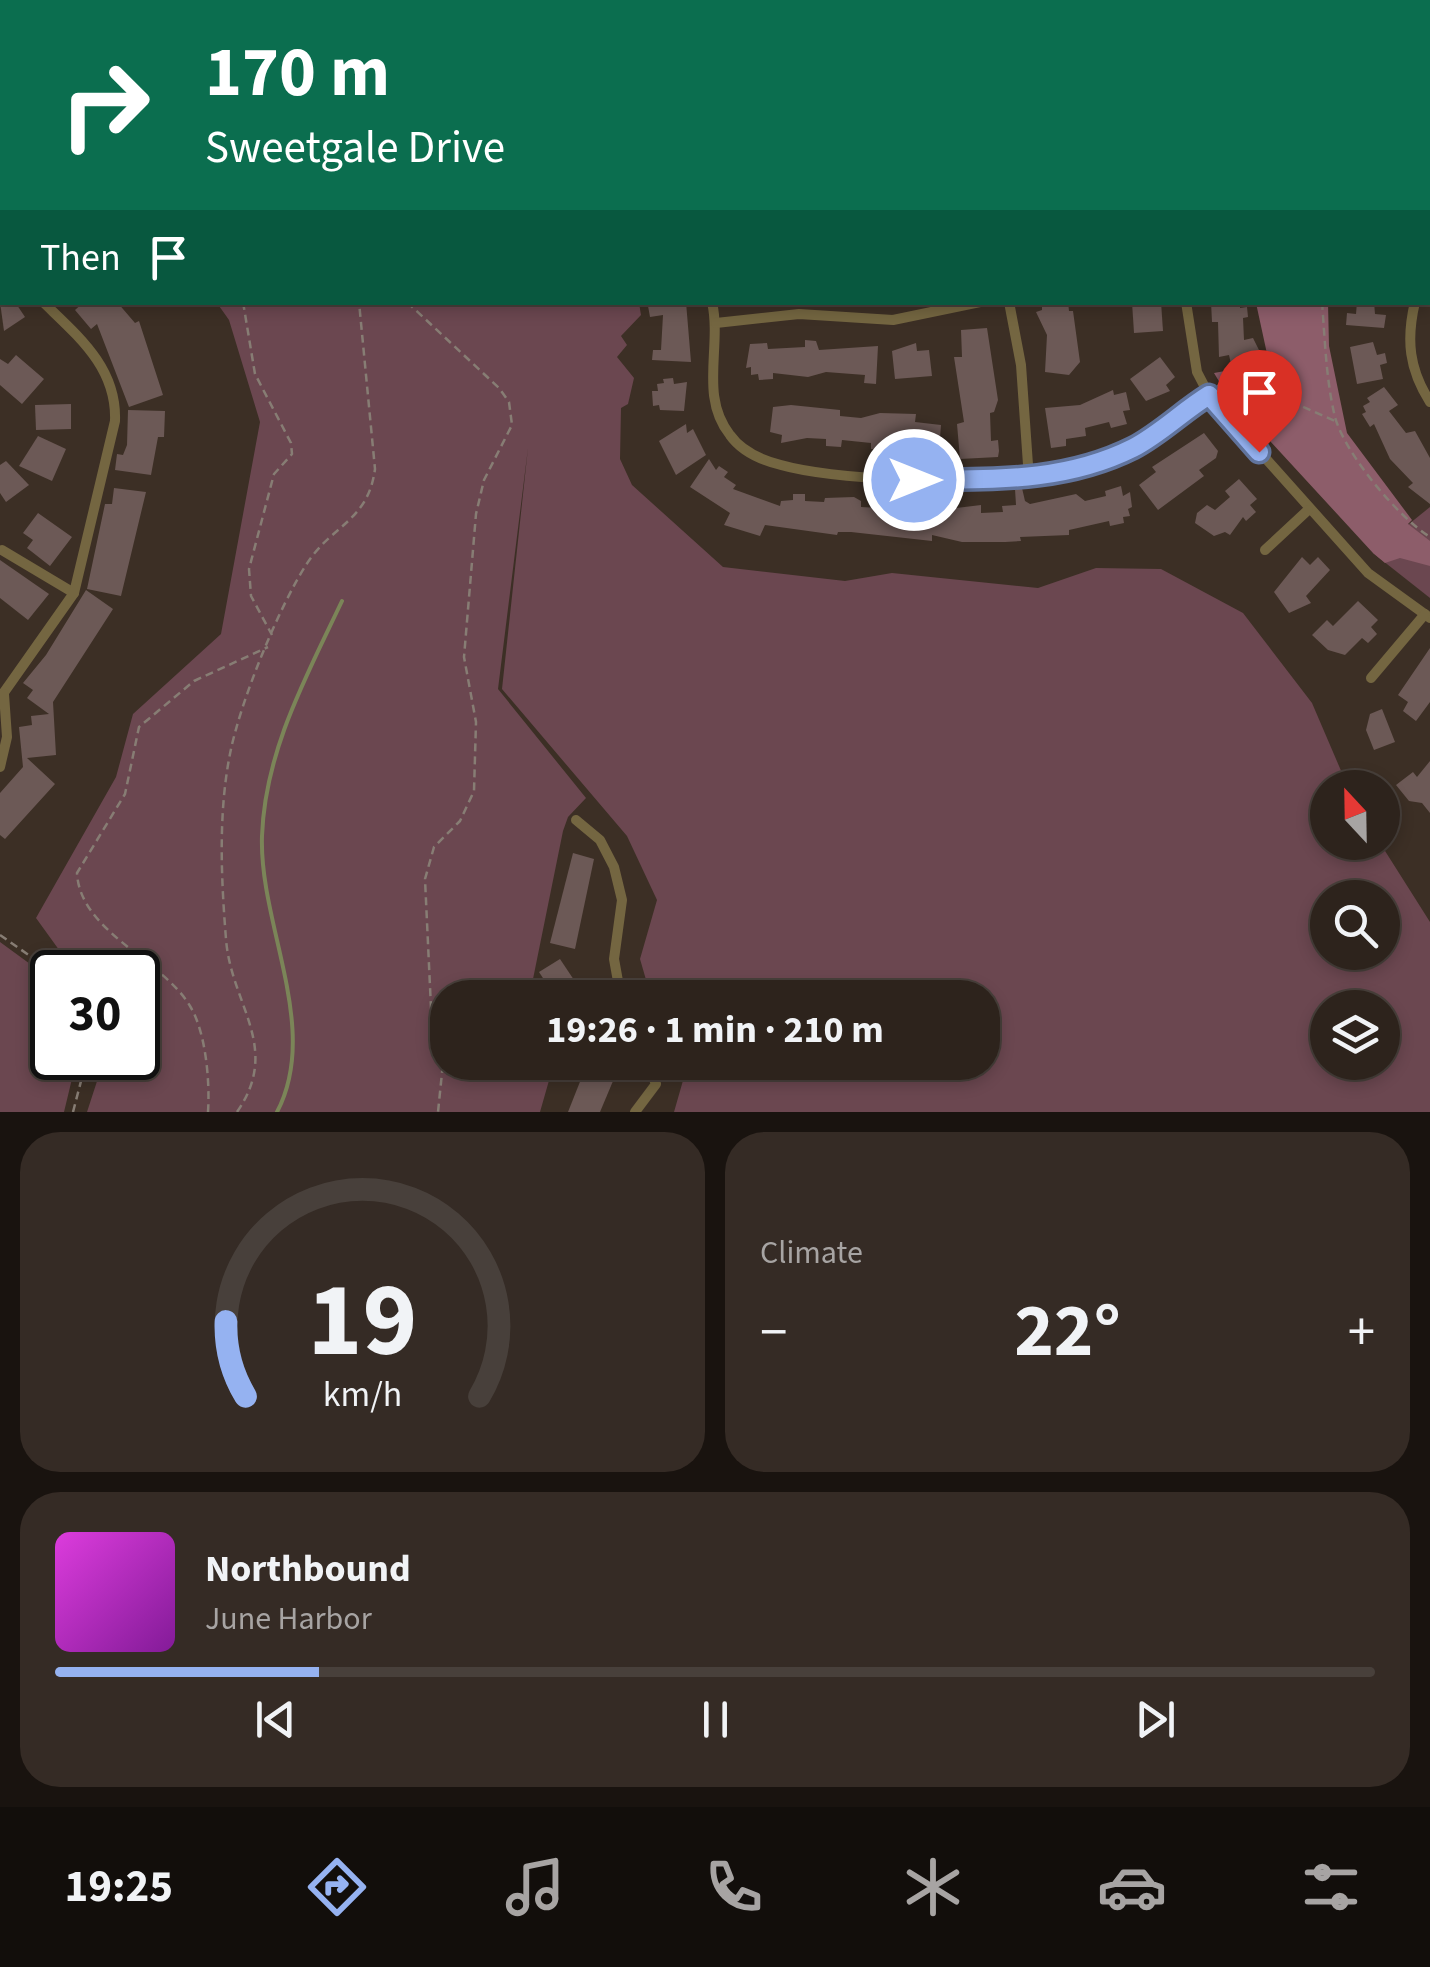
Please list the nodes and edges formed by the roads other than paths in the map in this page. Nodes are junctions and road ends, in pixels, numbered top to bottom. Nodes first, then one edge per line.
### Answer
1 (47, 305) edge
2 (713, 305) edge
3 (966, 305) edge
4 (1010, 305) edge
5 (1187, 305) edge
6 (1413, 305) edge
7 (716, 323) junction
8 (1207, 392) junction
9 (1430, 402) edge
10 (1029, 479) junction
11 (1308, 510) junction
12 (2, 550) edge
13 (1266, 550) dead end
14 (74, 593) junction
15 (1427, 616) edge
16 (1372, 678) dead end
17 (1, 693) edge
18 (0, 767) edge
19 (576, 820) dead end
20 (618, 980) edge
21 (654, 1080) edge
22 (635, 1112) edge

1 - 14 street
2 - 7 street
3 - 7 street
4 - 10 street
5 - 8 street
6 - 9 street
7 - 10 street
8 - 10 street
8 - 11 street
11 - 13 street
11 - 15 street
12 - 14 street
14 - 17 street
15 - 16 street
17 - 18 street
19 - 20 street
21 - 22 street

